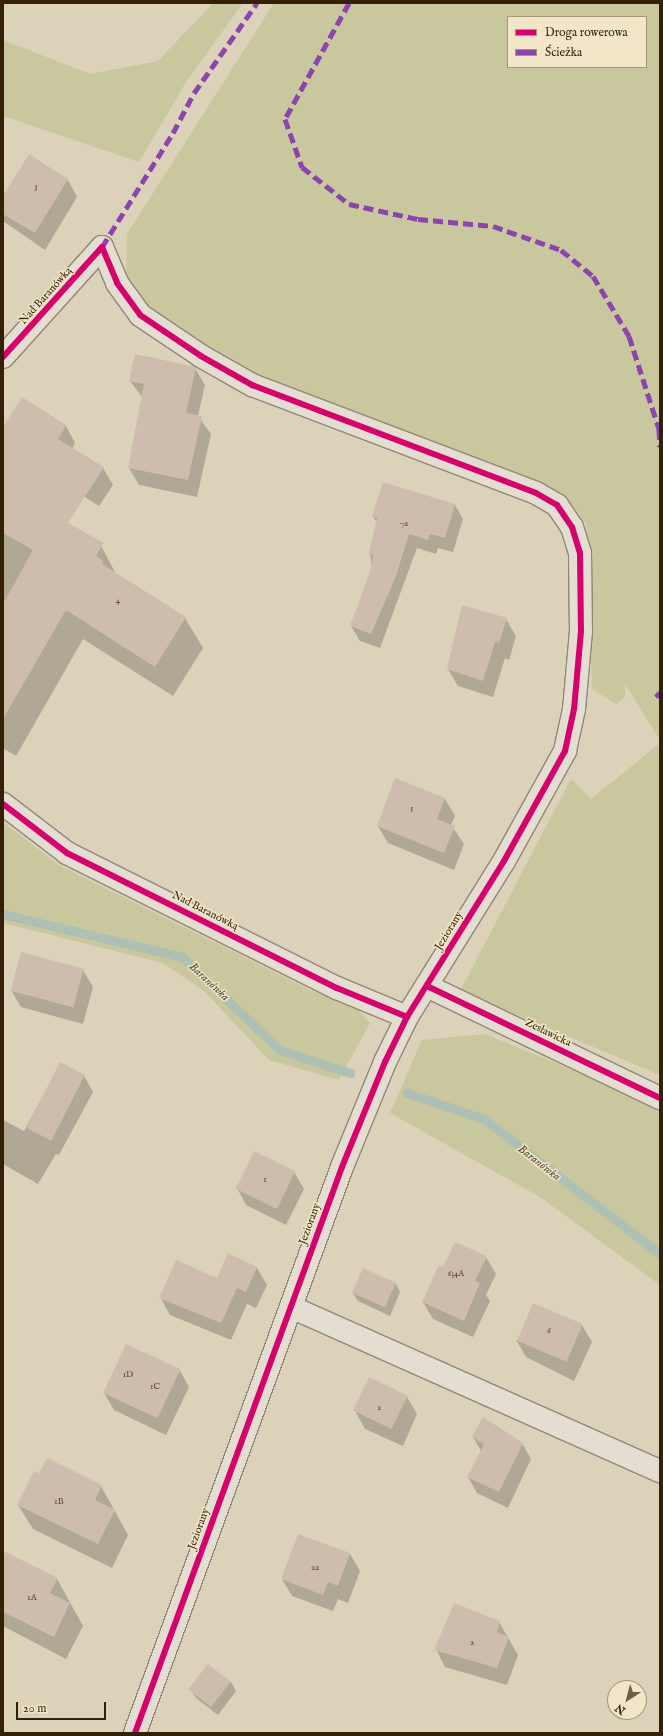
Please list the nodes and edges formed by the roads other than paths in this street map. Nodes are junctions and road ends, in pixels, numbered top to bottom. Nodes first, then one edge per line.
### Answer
1 (102, 247) joint
2 (3, 356) edge
3 (3, 804) edge
4 (427, 986) junction
5 (407, 1017) junction
6 (660, 1098) edge
7 (291, 1307) junction
8 (660, 1471) edge
9 (135, 1733) edge

1 - 2 street, Nad Baranówką
1 - 4 street, Jeziorany
3 - 5 street, Nad Baranówką
4 - 5 street, Jeziorany
4 - 6 street, Zesławicka
5 - 7 street, Jeziorany
7 - 8 street
7 - 9 street, Jeziorany

